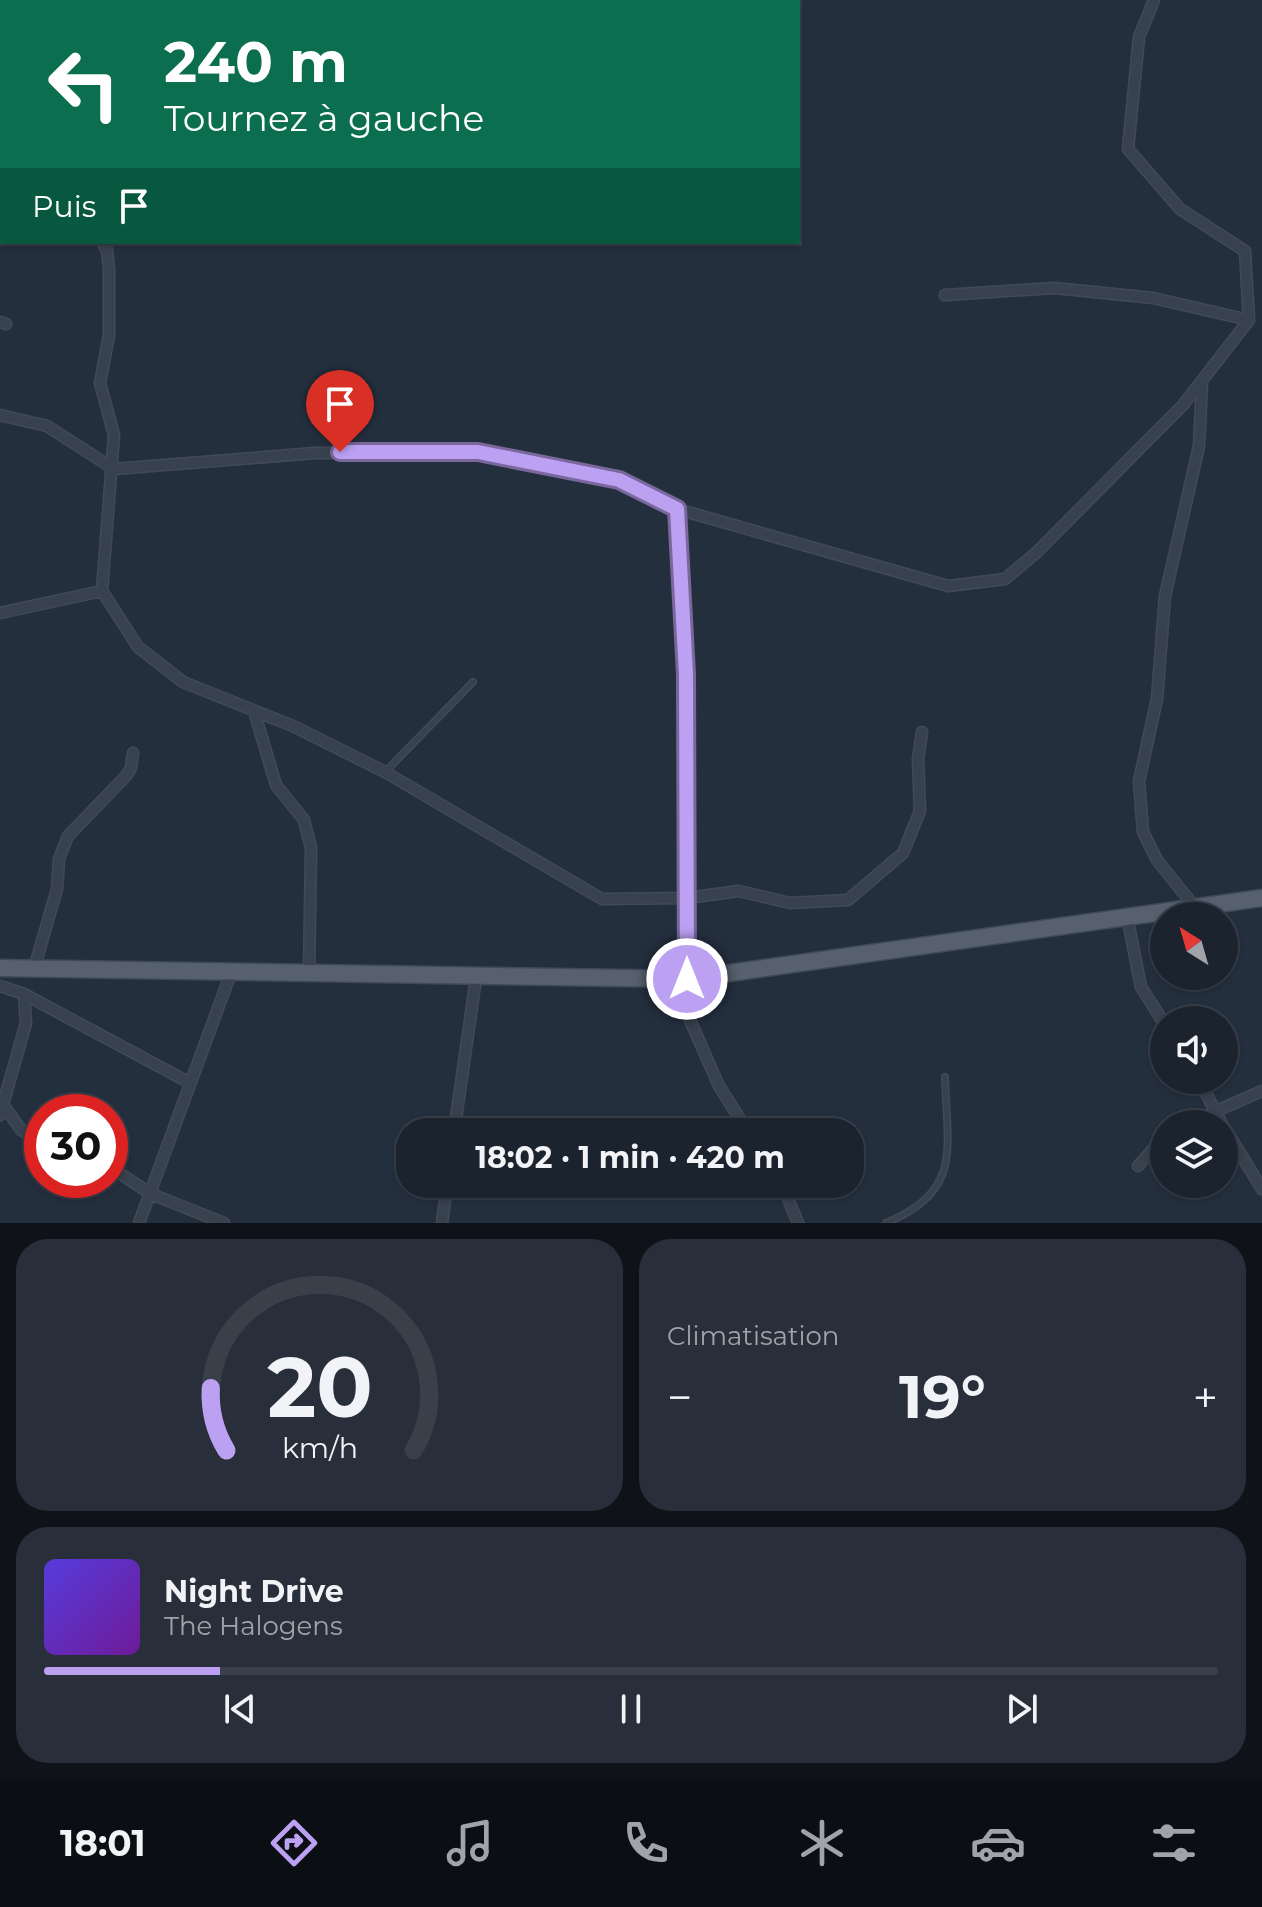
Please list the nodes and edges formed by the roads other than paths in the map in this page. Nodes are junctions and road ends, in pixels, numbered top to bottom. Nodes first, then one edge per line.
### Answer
1 (1154, 0) edge
2 (103, 244) edge
3 (945, 295) dead end
4 (1249, 320) junction
5 (1203, 380) junction
6 (0, 415) edge
7 (114, 469) junction
8 (677, 509) junction
9 (102, 591) junction
10 (0, 613) edge
11 (473, 682) dead end
12 (254, 711) junction
13 (922, 732) dead end
14 (133, 753) dead end
15 (385, 772) junction
16 (687, 898) junction
17 (1262, 898) edge
18 (1191, 902) edge
19 (1228, 902) edge
20 (1150, 913) edge
21 (1127, 916) junction
22 (0, 968) edge
23 (34, 969) junction
24 (231, 973) junction
25 (309, 975) junction
26 (476, 978) junction
27 (680, 979) junction
28 (0, 986) edge
29 (24, 994) junction
30 (1153, 1006) edge
31 (945, 1077) dead end
32 (190, 1083) junction
33 (1262, 1091) edge
34 (1206, 1094) edge
35 (2, 1110) edge
36 (1215, 1110) joint
37 (456, 1118) edge
38 (739, 1118) edge
39 (24, 1132) edge
40 (1238, 1150) edge
41 (1150, 1153) edge
42 (1138, 1166) dead end
43 (128, 1179) edge
44 (1262, 1189) edge
45 (151, 1194) junction
46 (445, 1198) edge
47 (788, 1198) edge
48 (139, 1223) edge
49 (224, 1223) edge
50 (442, 1223) edge
51 (798, 1223) edge
52 (886, 1223) edge

1 - 4 street
2 - 7 street
3 - 4 street
4 - 5 street
5 - 8 street
5 - 18 street
6 - 7 street
7 - 8 street
7 - 9 street
8 - 16 street
9 - 10 street
9 - 12 street
11 - 15 lane
12 - 15 street
12 - 25 street
13 - 16 street
14 - 23 street
15 - 16 street
16 - 27 street
17 - 19 main road
20 - 21 main road
21 - 27 main road
21 - 30 street
22 - 23 main road
23 - 24 main road
24 - 25 main road
24 - 32 street
25 - 26 main road
26 - 27 main road
26 - 37 street
27 - 38 street
28 - 29 street
29 - 32 street
29 - 35 street
31 - 52 lane
32 - 45 street
33 - 36 street
34 - 36 street
35 - 39 street
40 - 44 street
41 - 42 street
43 - 45 street
45 - 48 street
45 - 49 street
46 - 50 street
47 - 51 street

